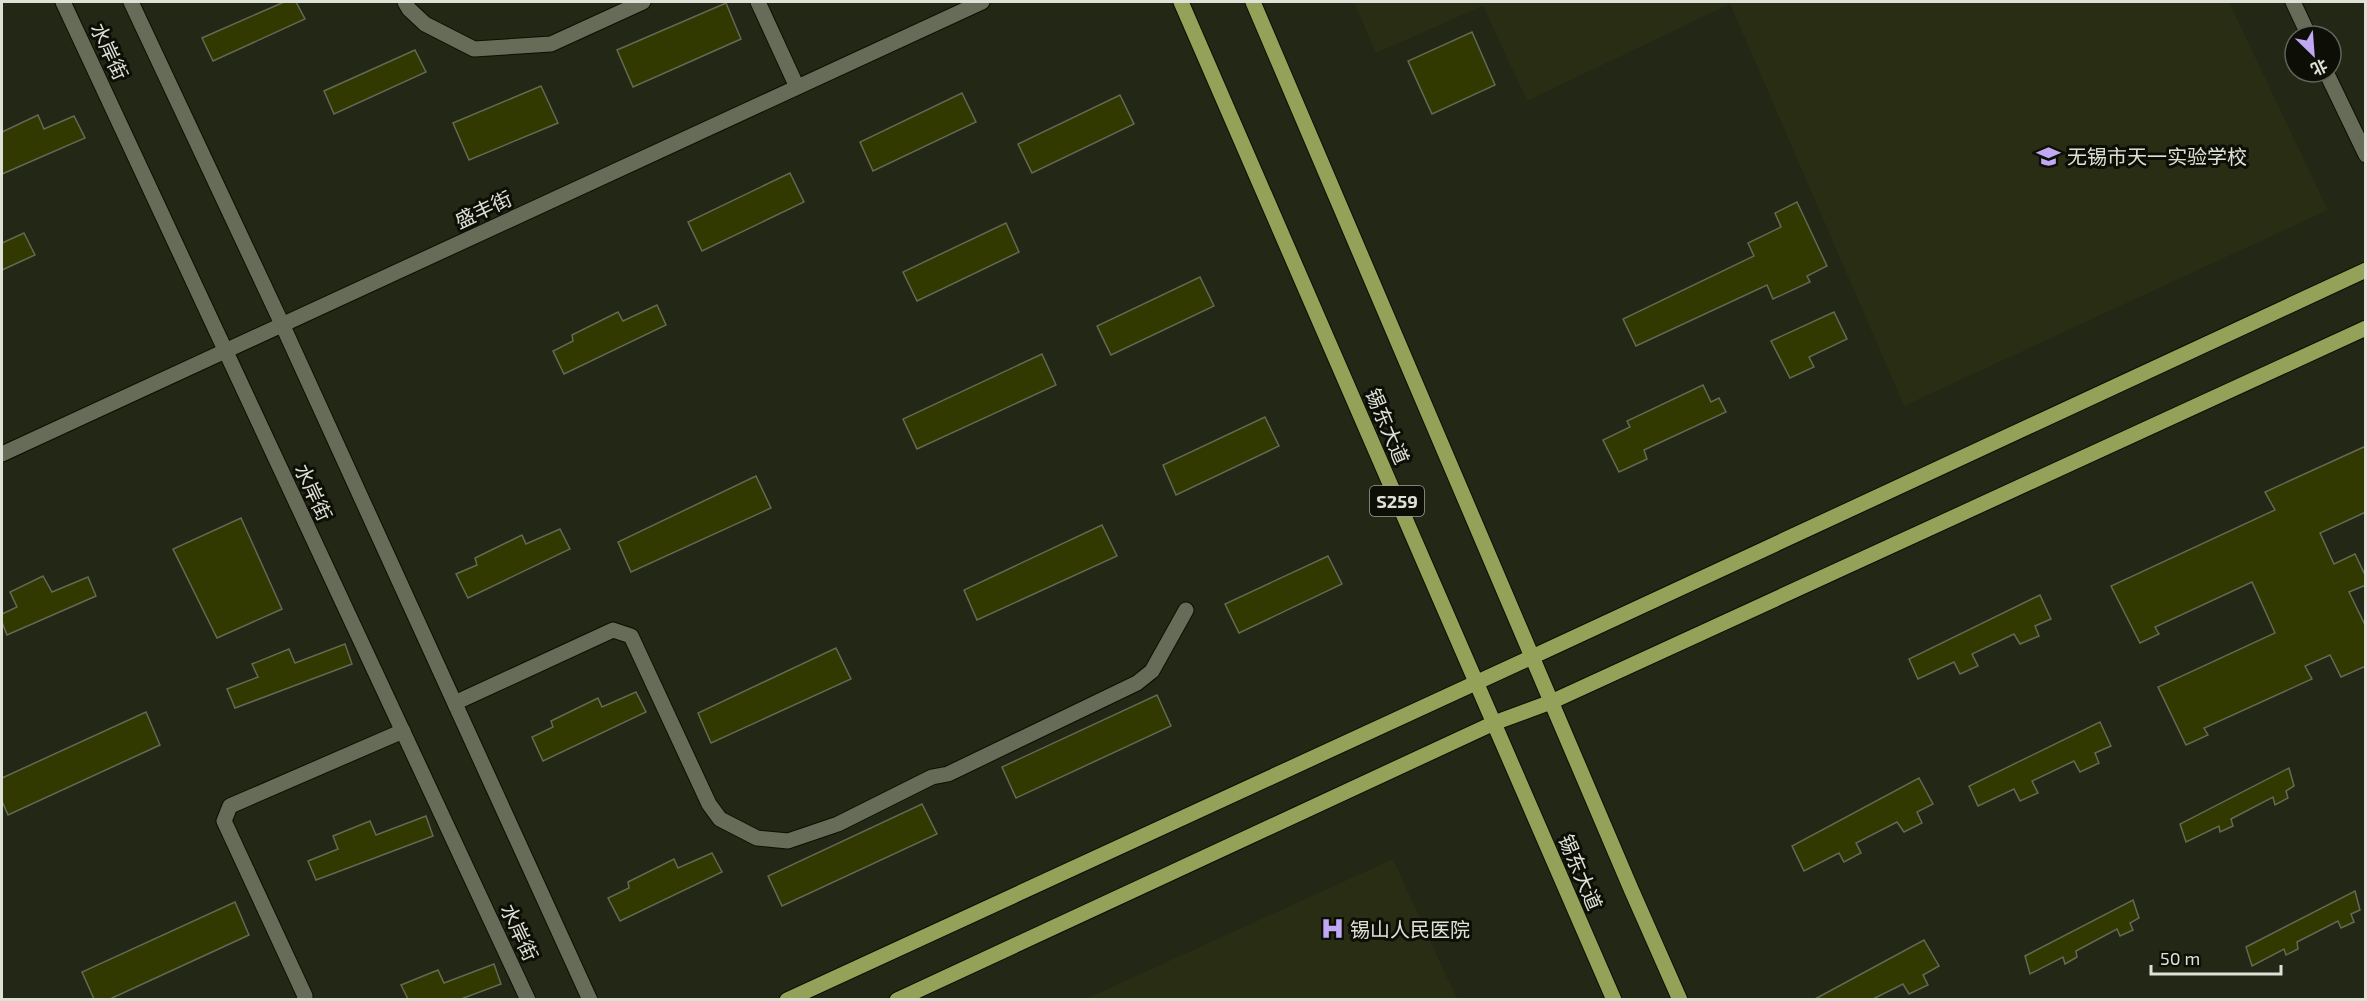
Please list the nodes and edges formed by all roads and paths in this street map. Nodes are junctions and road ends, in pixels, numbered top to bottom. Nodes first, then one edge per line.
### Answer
1 (63, 2) edge
2 (131, 2) edge
3 (405, 2) edge
4 (643, 2) edge
5 (758, 2) edge
6 (982, 2) edge
7 (1180, 2) edge
8 (1254, 2) edge
9 (2293, 2) edge
10 (2304, 24) edge
11 (2332, 84) edge
12 (797, 87) junction
13 (2366, 155) edge
14 (2366, 270) edge
15 (282, 324) junction
16 (2366, 328) edge
17 (225, 351) junction
18 (2, 454) edge
19 (1186, 610) dead end
20 (1533, 657) junction
21 (1476, 682) junction
22 (1551, 702) junction
23 (456, 706) junction
24 (1494, 723) junction
25 (403, 731) junction
26 (304, 999) edge
27 (528, 999) edge
28 (591, 999) edge
29 (788, 999) edge
30 (897, 999) edge
31 (1614, 999) edge
32 (1680, 999) edge

1 - 17 street, 水岸街
2 - 15 street, 水岸街
3 - 4 street
5 - 12 street
6 - 12 street, 盛丰街
7 - 21 main road, 锡东大道 / S259
8 - 20 main road, 锡东大道
9 - 10 street
11 - 13 street
12 - 15 street, 盛丰街
14 - 20 main road
15 - 17 street, 盛丰街
15 - 23 street, 水岸街
16 - 22 main road
17 - 18 street, 盛丰街
17 - 25 street, 水岸街
19 - 23 street
20 - 21 main road
20 - 22 main road, 锡东大道
21 - 24 main road, 锡东大道 / S259
21 - 29 main road
22 - 24 main road
22 - 32 main road, 锡东大道
23 - 28 street, 水岸街
24 - 30 main road
24 - 31 main road, 锡东大道 / S259
25 - 26 street
25 - 27 street, 水岸街

